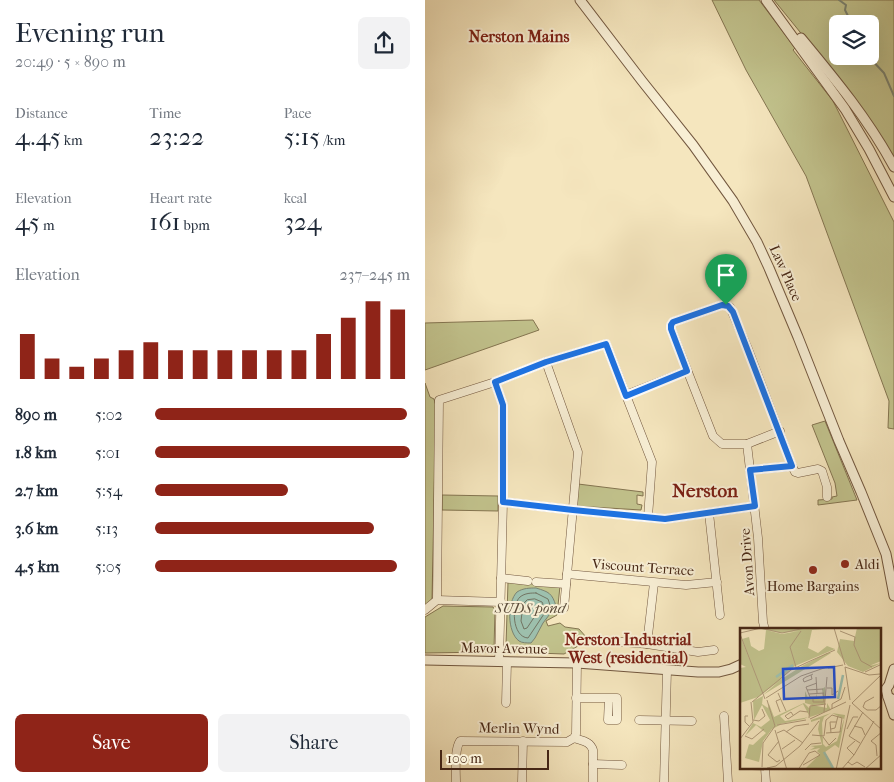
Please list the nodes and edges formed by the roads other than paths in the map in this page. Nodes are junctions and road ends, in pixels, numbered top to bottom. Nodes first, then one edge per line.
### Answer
1 (580, 0) edge
2 (767, 0) edge
3 (894, 167) edge
4 (894, 197) edge
5 (546, 362) junction
6 (687, 371) junction
7 (495, 382) junction
8 (626, 396) junction
9 (780, 431) junction
10 (747, 444) junction
11 (792, 466) junction
12 (750, 470) junction
13 (827, 497) dead end
14 (503, 502) junction
15 (755, 506) junction
16 (573, 510) junction
17 (709, 512) junction
18 (648, 517) junction
19 (567, 574) junction
20 (501, 578) junction
21 (717, 582) junction
22 (654, 583) junction
23 (566, 584) junction
24 (894, 596) edge
25 (437, 600) junction
26 (501, 602) junction
27 (564, 608) dead end
28 (425, 610) edge
29 (720, 615) dead end
30 (763, 627) edge
31 (598, 640) dead end
32 (647, 644) junction
33 (714, 650) dead end
34 (425, 660) edge
35 (503, 662) junction
36 (577, 663) junction
37 (740, 664) edge
38 (731, 669) junction
39 (894, 669) edge
40 (667, 670) junction
41 (740, 671) edge
42 (887, 691) edge
43 (576, 698) junction
44 (609, 698) dead end
45 (506, 703) dead end
46 (894, 715) edge
47 (724, 716) dead end
48 (639, 720) dead end
49 (692, 720) dead end
50 (666, 721) junction
51 (574, 738) junction
52 (523, 741) junction
53 (593, 764) junction
54 (622, 765) dead end
55 (456, 782) edge
56 (522, 782) edge
57 (593, 782) edge
58 (664, 782) edge
59 (728, 782) edge

1 - 24 street, Law Place
2 - 3 street
2 - 4 street
5 - 7 street
5 - 8 street
5 - 16 street
6 - 8 street
6 - 9 street
6 - 10 street
7 - 14 street
7 - 25 street
8 - 18 street
9 - 10 street
9 - 11 street
10 - 12 street, Avon Drive
11 - 12 street
11 - 13 street
12 - 15 street, Avon Drive
14 - 16 street
14 - 20 street
15 - 17 street
15 - 30 street, Avon Drive
16 - 18 street
16 - 19 street
17 - 18 street
17 - 21 street, Viscount Terrace
19 - 22 street, Viscount Terrace
19 - 23 street
20 - 23 street
20 - 26 street
21 - 22 street, Viscount Terrace
21 - 29 street, Viscount Terrace
22 - 32 street
23 - 27 street
25 - 26 street
25 - 28 street
26 - 35 street
31 - 32 street
32 - 33 street
34 - 35 street, Mavor Avenue
35 - 36 street, Mavor Avenue
35 - 45 street
36 - 40 street, Mavor Avenue
36 - 43 street, Merlin Wynd
37 - 38 street, Mavor Avenue
38 - 40 street, Mavor Avenue
38 - 41 street, Mavor Avenue
39 - 42 street
40 - 50 street
42 - 46 street
43 - 44 street
43 - 51 street, Merlin Wynd
47 - 59 street
48 - 50 street
49 - 50 street
50 - 58 street
51 - 52 street, Merlin Wynd
51 - 53 street
52 - 55 street, Merlin Wynd
52 - 56 street
53 - 54 street
53 - 57 street

